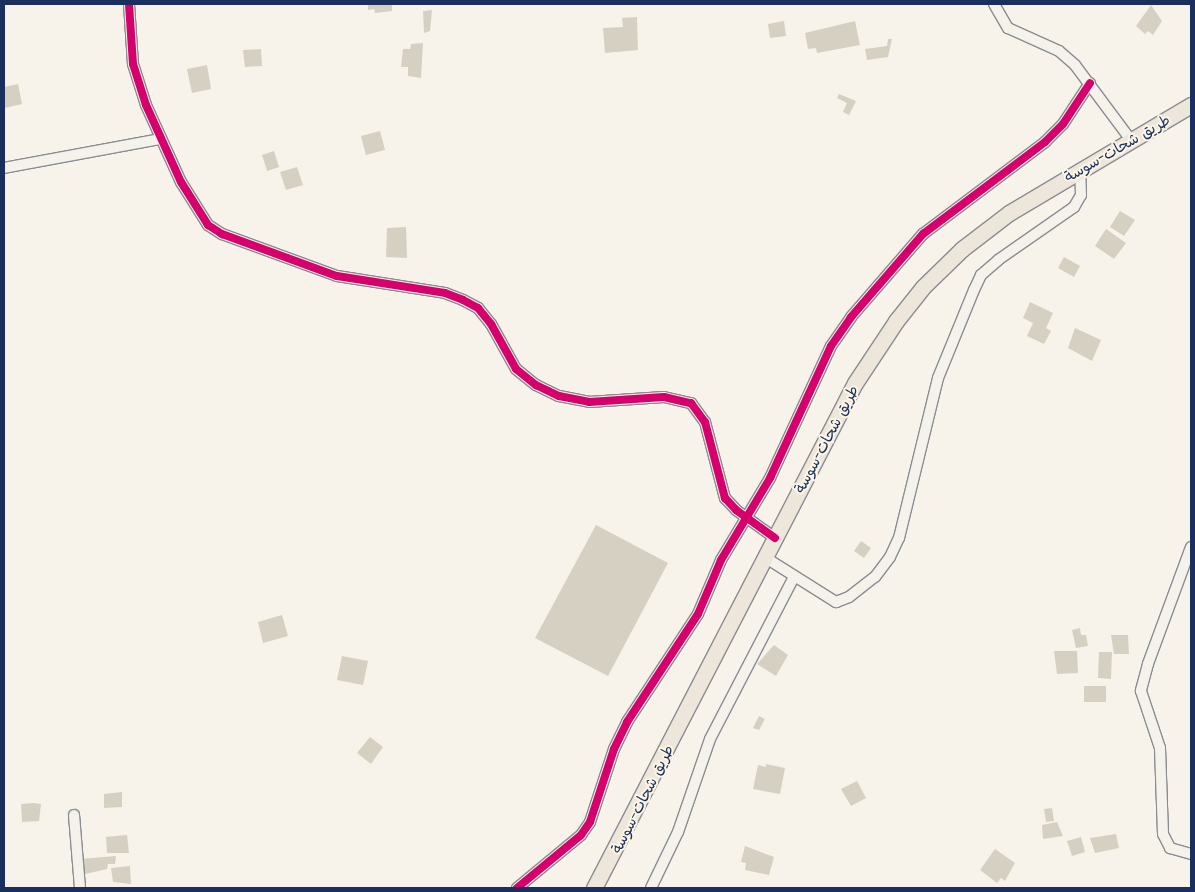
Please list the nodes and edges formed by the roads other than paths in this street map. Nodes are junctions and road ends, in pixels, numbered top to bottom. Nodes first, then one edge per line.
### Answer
1 (129, 4) edge
2 (994, 4) edge
3 (1090, 83) junction
4 (1191, 105) edge
5 (161, 139) junction
6 (1131, 140) junction
7 (4, 168) edge
8 (1080, 169) junction
9 (747, 517) junction
10 (775, 538) junction
11 (1191, 547) edge
12 (766, 558) junction
13 (794, 576) junction
14 (74, 815) dead end
15 (1191, 854) edge
16 (80, 888) edge
17 (517, 888) edge
18 (594, 888) edge
19 (651, 888) edge

1 - 5 street
2 - 3 street
3 - 6 street
3 - 9 street
4 - 6 main road, طريق شحات-سوسة
5 - 7 street
5 - 9 street
6 - 8 main road, طريق شحات-سوسة
8 - 10 main road, طريق شحات-سوسة
8 - 13 street
9 - 10 street
9 - 17 street
10 - 12 main road, طريق شحات-سوسة
11 - 15 street
12 - 13 street
12 - 18 main road, طريق شحات-سوسة
13 - 19 street
14 - 16 street

